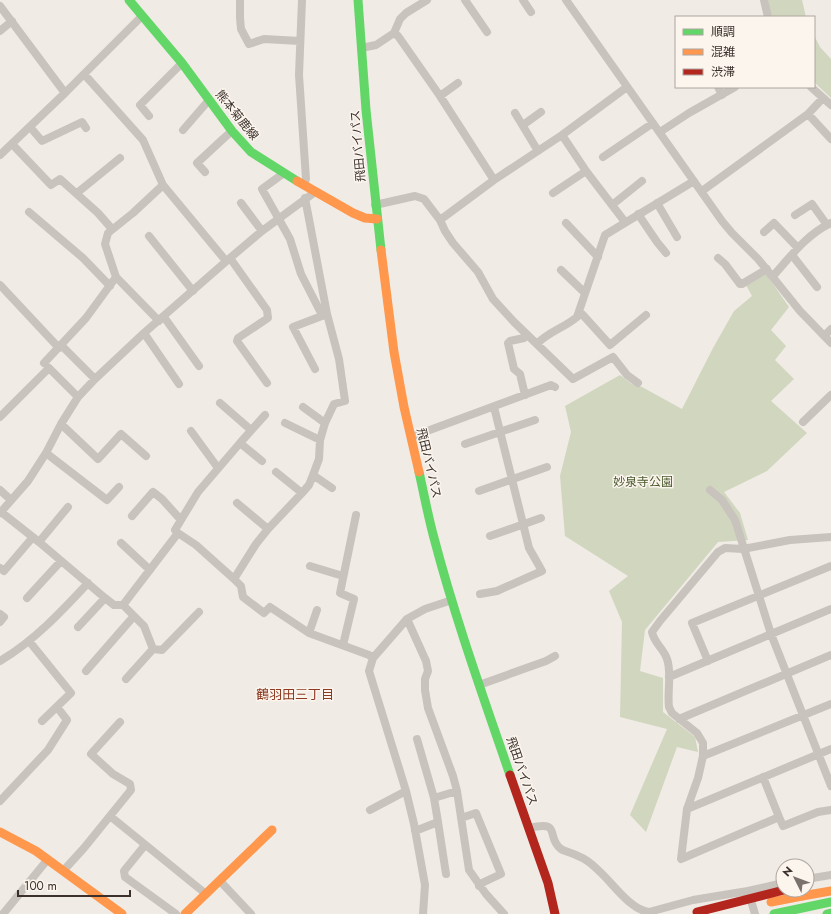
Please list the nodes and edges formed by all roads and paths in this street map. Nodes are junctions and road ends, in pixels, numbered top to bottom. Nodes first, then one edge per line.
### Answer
1 (129, 0) edge
2 (240, 0) edge
3 (302, 0) edge
4 (358, 0) edge
5 (427, 0) edge
6 (465, 0) edge
7 (523, 0) edge
8 (566, 0) edge
9 (764, 0) edge
10 (0, 6) edge
11 (531, 12) dead end
12 (142, 16) junction
13 (768, 16) edge
14 (12, 21) junction
15 (0, 31) edge
16 (487, 32) dead end
17 (394, 33) junction
18 (300, 41) junction
19 (361, 48) junction
20 (182, 63) junction
21 (84, 74) junction
22 (458, 83) dead end
23 (627, 87) junction
24 (718, 88) edge
25 (733, 88) edge
26 (812, 88) edge
27 (65, 93) junction
28 (722, 95) junction
29 (440, 96) junction
30 (823, 98) junction
31 (209, 100) junction
32 (831, 105) edge
33 (541, 112) dead end
34 (515, 113) dead end
35 (808, 114) junction
36 (149, 116) dead end
37 (653, 123) junction
38 (522, 125) junction
39 (30, 127) junction
40 (86, 128) dead end
41 (183, 130) dead end
42 (232, 132) junction
43 (660, 132) junction
44 (562, 135) junction
45 (831, 138) edge
46 (12, 144) junction
47 (538, 151) junction
48 (0, 156) edge
49 (602, 157) dead end
50 (120, 158) dead end
51 (586, 171) junction
52 (205, 172) dead end
53 (284, 173) junction
54 (494, 180) junction
55 (642, 181) dead end
56 (694, 181) junction
57 (164, 185) junction
58 (304, 185) junction
59 (702, 191) junction
60 (315, 192) junction
61 (77, 193) junction
62 (553, 193) dead end
63 (305, 198) junction
64 (241, 203) dead end
65 (657, 203) junction
66 (375, 205) junction
67 (612, 205) junction
68 (29, 212) dead end
69 (638, 214) junction
70 (795, 215) dead end
71 (279, 218) junction
72 (377, 219) junction
73 (440, 220) junction
74 (625, 222) junction
75 (566, 223) dead end
76 (829, 224) edge
77 (112, 229) junction
78 (262, 231) junction
79 (764, 232) dead end
80 (149, 236) dead end
81 (677, 237) dead end
82 (798, 248) junction
83 (666, 253) dead end
84 (792, 255) junction
85 (598, 257) junction
86 (718, 258) dead end
87 (228, 259) junction
88 (767, 269) junction
89 (561, 270) dead end
90 (773, 276) junction
91 (116, 277) junction
92 (0, 285) edge
93 (110, 286) junction
94 (817, 287) dead end
95 (193, 291) junction
96 (585, 293) junction
97 (579, 313) junction
98 (325, 315) junction
99 (646, 315) dead end
100 (161, 319) junction
101 (831, 329) edge
102 (144, 334) junction
103 (527, 335) junction
104 (824, 336) junction
105 (831, 343) edge
106 (537, 344) junction
107 (60, 347) junction
108 (44, 363) dead end
109 (199, 366) dead end
110 (315, 369) dead end
111 (95, 379) junction
112 (267, 383) dead end
113 (638, 383) dead end
114 (179, 384) dead end
115 (555, 387) dead end
116 (525, 395) junction
117 (831, 395) edge
118 (78, 397) junction
119 (220, 403) dead end
120 (302, 407) dead end
121 (494, 407) junction
122 (265, 415) dead end
123 (0, 417) edge
124 (536, 420) dead end
125 (803, 422) dead end
126 (285, 423) dead end
127 (325, 423) junction
128 (61, 424) junction
129 (251, 430) junction
130 (191, 431) dead end
131 (500, 432) junction
132 (411, 437) junction
133 (320, 440) junction
134 (240, 443) junction
135 (465, 444) dead end
136 (46, 453) junction
137 (146, 456) dead end
138 (262, 461) dead end
139 (547, 467) dead end
140 (218, 468) junction
141 (276, 472) dead end
142 (314, 475) junction
143 (511, 480) junction
144 (119, 487) dead end
145 (332, 488) dead end
146 (0, 490) edge
147 (710, 490) dead end
148 (479, 491) dead end
149 (302, 494) junction
150 (11, 500) junction
151 (237, 503) dead end
152 (68, 507) dead end
153 (0, 512) edge
154 (132, 516) dead end
155 (356, 516) dead end
156 (541, 518) dead end
157 (181, 520) junction
158 (524, 525) junction
159 (268, 529) junction
160 (178, 533) junction
161 (490, 536) dead end
162 (831, 537) edge
163 (36, 540) junction
164 (121, 543) dead end
165 (743, 549) junction
166 (61, 561) junction
167 (310, 566) dead end
168 (831, 566) edge
169 (0, 568) edge
170 (150, 570) junction
171 (343, 576) junction
172 (234, 579) junction
173 (88, 583) junction
174 (480, 594) dead end
175 (758, 595) junction
176 (27, 598) dead end
177 (105, 598) junction
178 (452, 600) junction
179 (123, 605) junction
180 (831, 609) edge
181 (317, 610) dead end
182 (199, 612) dead end
183 (0, 614) edge
184 (134, 616) junction
185 (407, 619) junction
186 (0, 622) edge
187 (78, 627) dead end
188 (309, 633) junction
189 (771, 634) junction
190 (29, 641) junction
191 (343, 645) junction
192 (153, 649) junction
193 (831, 655) edge
194 (555, 656) dead end
195 (373, 658) junction
196 (0, 661) edge
197 (708, 661) junction
198 (86, 671) dead end
199 (786, 674) junction
200 (669, 677) junction
201 (126, 680) dead end
202 (479, 685) junction
203 (831, 704) edge
204 (57, 707) junction
205 (802, 716) junction
206 (679, 719) junction
207 (42, 721) dead end
208 (120, 722) dead end
209 (417, 739) dead end
210 (831, 749) edge
211 (818, 755) junction
212 (703, 756) junction
213 (829, 774) edge
214 (763, 778) junction
215 (831, 786) edge
216 (406, 791) junction
217 (457, 791) junction
218 (434, 798) junction
219 (0, 802) edge
220 (686, 809) junction
221 (370, 810) dead end
222 (831, 810) edge
223 (110, 816) junction
224 (779, 817) junction
225 (461, 818) junction
226 (438, 822) junction
227 (529, 828) junction
228 (272, 830) dead end
229 (416, 831) junction
230 (0, 832) edge
231 (145, 845) junction
232 (48, 859) junction
233 (64, 870) junction
234 (446, 874) dead end
235 (831, 875) edge
236 (815, 878) edge
237 (220, 881) junction
238 (831, 881) edge
239 (548, 883) junction
240 (815, 884) edge
241 (775, 885) edge
242 (479, 886) junction
243 (831, 890) edge
244 (748, 891) junction
245 (775, 892) edge
246 (206, 894) junction
247 (831, 902) edge
248 (118, 913) edge
249 (694, 913) edge
250 (831, 913) edge
251 (3, 914) edge
252 (176, 914) edge
253 (185, 914) edge
254 (251, 914) edge
255 (423, 914) edge
256 (504, 914) edge
257 (555, 914) edge
258 (564, 914) edge
259 (720, 914) edge
260 (755, 914) edge
261 (774, 914) edge
262 (827, 914) edge

1 - 12 main road, 熊本菊鹿線
2 - 18 street
3 - 18 street
4 - 19 main road, 飛田バイパス
5 - 17 street
6 - 16 street
7 - 11 street
8 - 23 street
9 - 13 street
10 - 14 street
12 - 20 main road, 熊本菊鹿線
12 - 21 street
14 - 15 street
14 - 27 street
17 - 19 street
17 - 29 street
18 - 58 street
19 - 66 main road, 飛田バイパス
20 - 31 main road, 熊本菊鹿線
20 - 36 street
21 - 27 street
21 - 57 street
22 - 29 street
23 - 37 street
23 - 44 street
24 - 28 street
25 - 28 street
26 - 30 street
27 - 39 street
28 - 43 street
29 - 54 street
30 - 32 street
30 - 35 street
31 - 41 street
31 - 42 main road, 熊本菊鹿線
33 - 38 street
34 - 38 street
35 - 45 street
35 - 59 street
37 - 43 street
37 - 49 street
38 - 47 street
39 - 40 street
39 - 46 street
42 - 52 street
42 - 53 main road, 熊本菊鹿線
43 - 56 street
44 - 47 street
44 - 51 street
46 - 48 street
46 - 61 street
47 - 54 street
50 - 61 street
51 - 62 street
51 - 67 street
53 - 58 main road, 熊本菊鹿線
53 - 71 street
54 - 73 street
55 - 67 street
56 - 59 street
56 - 65 street
57 - 77 street
57 - 87 street
58 - 60 main road, 熊本菊鹿線
59 - 88 street
60 - 63 street
60 - 72 main road, 熊本菊鹿線
61 - 77 street
63 - 71 street
63 - 98 street
64 - 78 street
65 - 69 street
65 - 81 street
66 - 72 main road, 飛田バイパス
66 - 73 street
67 - 74 street
68 - 93 street
69 - 74 street
69 - 83 street
70 - 76 street
71 - 78 street
71 - 98 street
72 - 132 main road, 飛田バイパス
73 - 103 street
74 - 85 street
75 - 85 street
76 - 82 street
77 - 91 street
78 - 87 street
79 - 82 street
80 - 95 street
82 - 84 street
84 - 90 street
84 - 94 street
85 - 96 street
86 - 88 street
87 - 95 street
87 - 112 street
88 - 90 street
89 - 96 street
90 - 104 street
91 - 93 street
91 - 100 street
92 - 107 street
93 - 107 street
95 - 100 street
96 - 97 street
97 - 99 street
97 - 106 street
98 - 110 street
98 - 127 street
100 - 102 street
100 - 109 street
101 - 104 street
102 - 111 street
102 - 114 street
103 - 106 street
103 - 116 street
104 - 105 street
106 - 113 street
107 - 108 street
107 - 111 street
111 - 118 street
115 - 116 street
116 - 121 street
117 - 125 street
118 - 123 street
118 - 128 street
119 - 129 street
120 - 127 street
121 - 131 street
121 - 132 street
122 - 129 street
124 - 131 street
126 - 133 street
127 - 133 street
128 - 136 street
128 - 137 street
129 - 134 street
130 - 140 street
131 - 135 street
131 - 143 street
132 - 178 main road, 飛田バイパス
133 - 142 street
134 - 138 street
134 - 140 street
136 - 144 street
136 - 150 street
139 - 143 street
140 - 157 street
141 - 149 street
142 - 145 street
142 - 149 street
143 - 148 street
143 - 158 street
146 - 150 street
147 - 165 street
149 - 159 street
150 - 153 street
151 - 159 street
152 - 163 street
153 - 163 street
154 - 157 street
155 - 171 street
156 - 158 street
157 - 160 street
158 - 161 street
158 - 174 street
159 - 172 street
160 - 170 street
160 - 172 street
162 - 165 street
163 - 166 street
163 - 169 street
164 - 170 street
165 - 175 street
165 - 200 street
166 - 173 street
166 - 176 street
167 - 171 street
168 - 175 street
170 - 179 street
171 - 191 street
172 - 188 street
173 - 177 street
173 - 190 street
175 - 189 street
175 - 197 street
177 - 179 street
177 - 187 street
178 - 185 street
178 - 202 main road, 飛田バイパス
179 - 184 street
180 - 189 street
181 - 188 street
182 - 192 street
183 - 186 street
184 - 192 street
184 - 198 street
185 - 195 street
185 - 217 street
188 - 191 street
189 - 197 street
189 - 199 street
190 - 196 street
190 - 204 street
191 - 195 street
192 - 201 street
193 - 199 street
194 - 202 street
195 - 216 street
197 - 200 street
199 - 205 street
199 - 206 street
200 - 206 street
202 - 227 main road, 飛田バイパス
203 - 205 street
204 - 207 street
204 - 219 street
205 - 211 street
205 - 212 street
206 - 212 street
208 - 223 street
209 - 218 street
210 - 211 street
211 - 213 street
211 - 214 street
212 - 220 street
213 - 215 street
214 - 220 street
214 - 224 street
216 - 221 street
216 - 229 street
217 - 218 street
217 - 225 street
218 - 226 street
220 - 224 street
222 - 224 street
223 - 231 street
223 - 233 street
225 - 242 street
225 - 242 street
226 - 229 street
226 - 234 street
227 - 239 main road, 飛田バイパス
227 - 244 street
228 - 237 main road
229 - 255 street
230 - 232 main road
231 - 246 street
231 - 252 street
232 - 233 main road
232 - 251 street
233 - 248 main road
235 - 236 street
237 - 246 main road
237 - 254 street
238 - 240 main road
239 - 257 main road, 飛田バイパス
239 - 258 main road
241 - 244 street
242 - 256 street
243 - 259 main road, bridge
244 - 260 street
245 - 249 main road, bridge
246 - 253 main road
247 - 261 main road
250 - 262 main road

